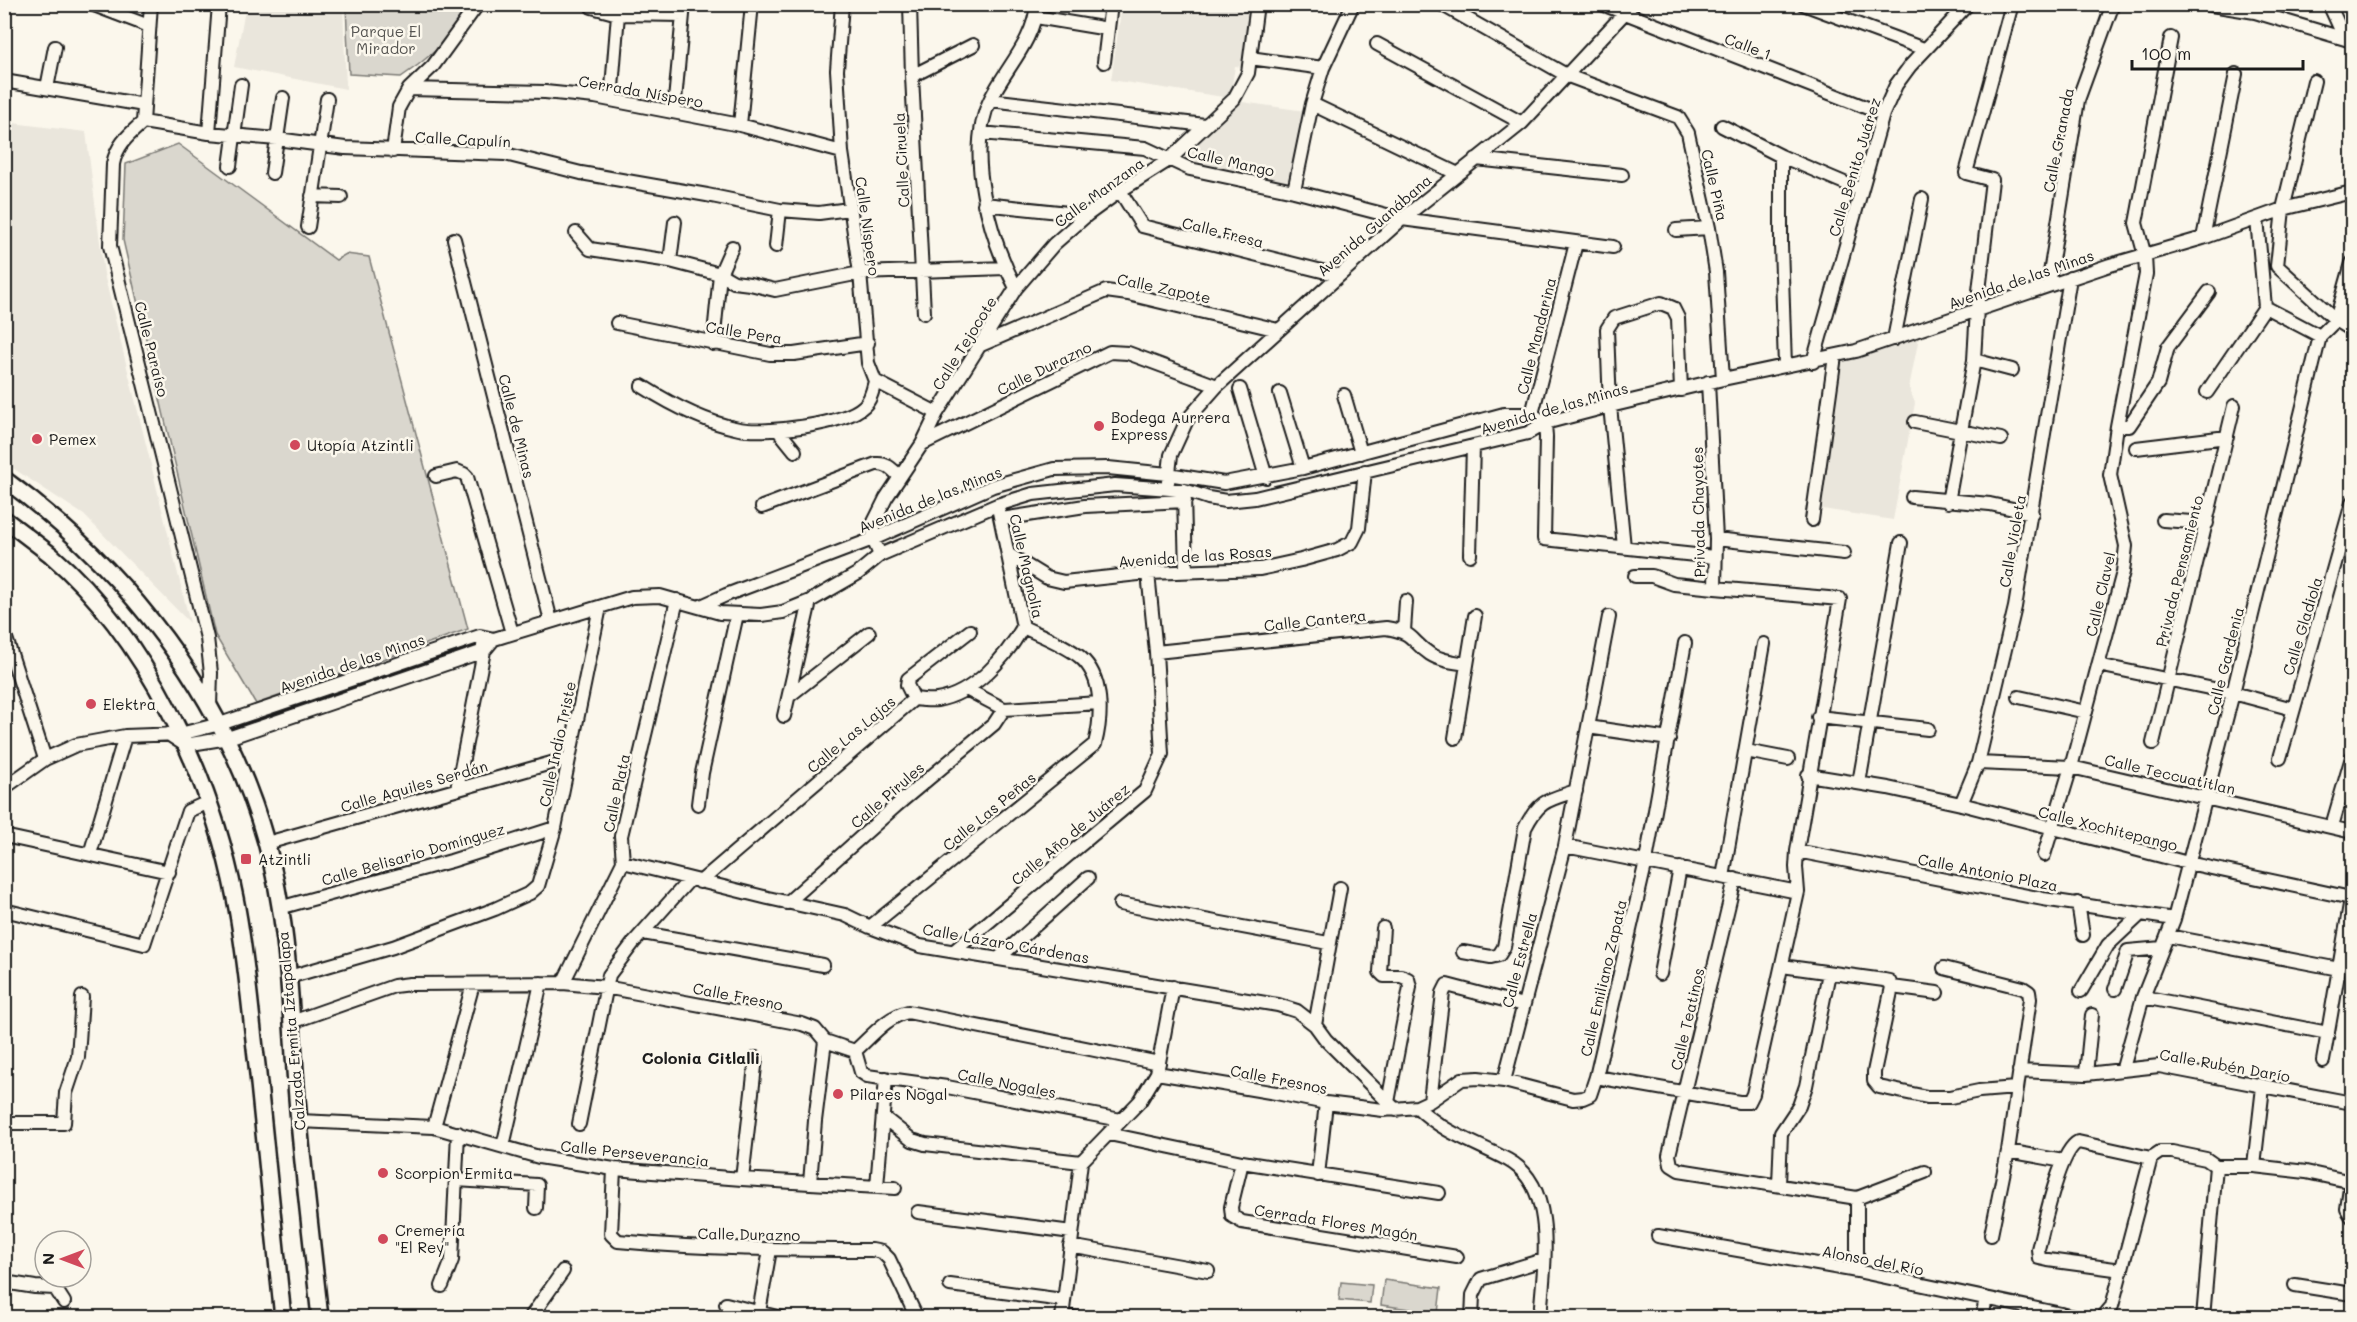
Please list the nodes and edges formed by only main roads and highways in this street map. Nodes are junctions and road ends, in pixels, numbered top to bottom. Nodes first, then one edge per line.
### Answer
1 (4, 479) edge
2 (4, 519) edge
3 (283, 1317) edge
4 (320, 1317) edge

1 - 4 main road, Calzada Ermita Iztapalapa
2 - 3 main road

